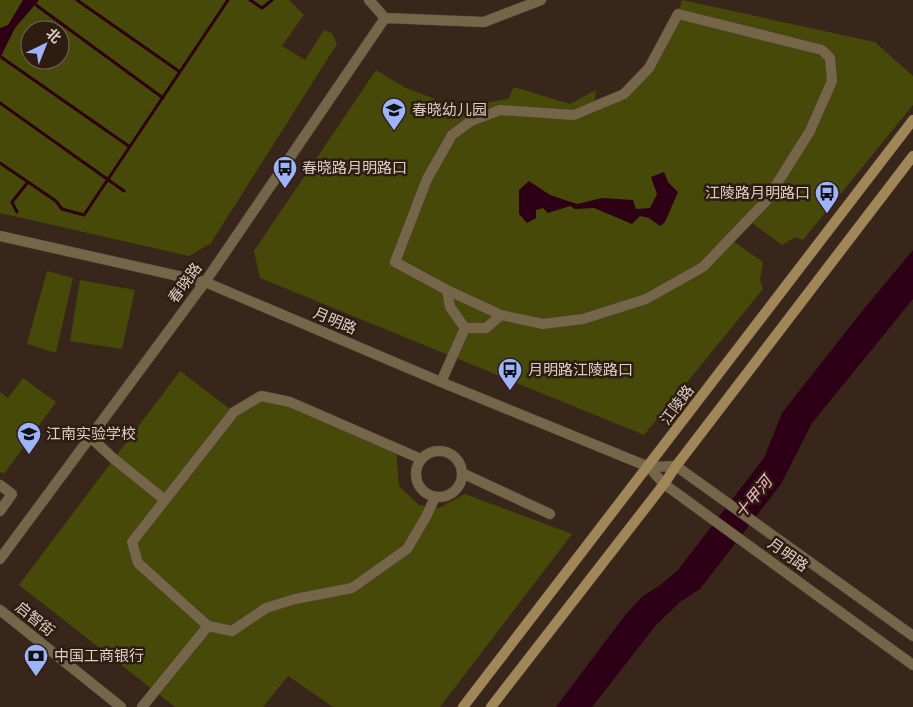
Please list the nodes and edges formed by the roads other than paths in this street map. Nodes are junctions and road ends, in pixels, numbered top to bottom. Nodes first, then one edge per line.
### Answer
1 (369, 0) edge
2 (540, 0) edge
3 (386, 18) junction
4 (913, 120) edge
5 (911, 162) edge
6 (0, 236) edge
7 (205, 282) junction
8 (447, 290) junction
9 (501, 315) junction
10 (465, 328) junction
11 (441, 382) junction
12 (90, 437) junction
13 (421, 459) junction
14 (676, 466) junction
15 (649, 467) junction
16 (462, 473) junction
17 (664, 484) junction
18 (0, 485) edge
19 (435, 497) junction
20 (165, 500) junction
21 (0, 511) edge
22 (550, 514) dead end
23 (0, 559) edge
24 (0, 610) edge
25 (208, 626) junction
26 (913, 636) edge
27 (913, 665) edge
28 (121, 707) edge
29 (142, 707) edge
30 (463, 707) edge
31 (491, 707) edge

1 - 3 street
2 - 3 street
3 - 7 street, 春晓路
4 - 15 main road, 江陵路
5 - 14 main road
6 - 7 street, 月明路
7 - 11 street, 月明路
7 - 12 street, 春晓路
8 - 9 street
8 - 9 street
8 - 10 street
9 - 10 street
10 - 11 street
11 - 15 street, 月明路
12 - 20 street
12 - 23 street, 春晓路
13 - 16 street
13 - 19 street
13 - 20 street
14 - 15 street, 月明路
14 - 17 main road
14 - 26 street, 月明路
15 - 17 street, 月明路
15 - 30 main road, 江陵路
16 - 19 street
16 - 22 street
17 - 27 street, 月明路
17 - 31 main road
18 - 21 street
19 - 25 street
20 - 25 street
24 - 28 street, 启智街
25 - 29 street

